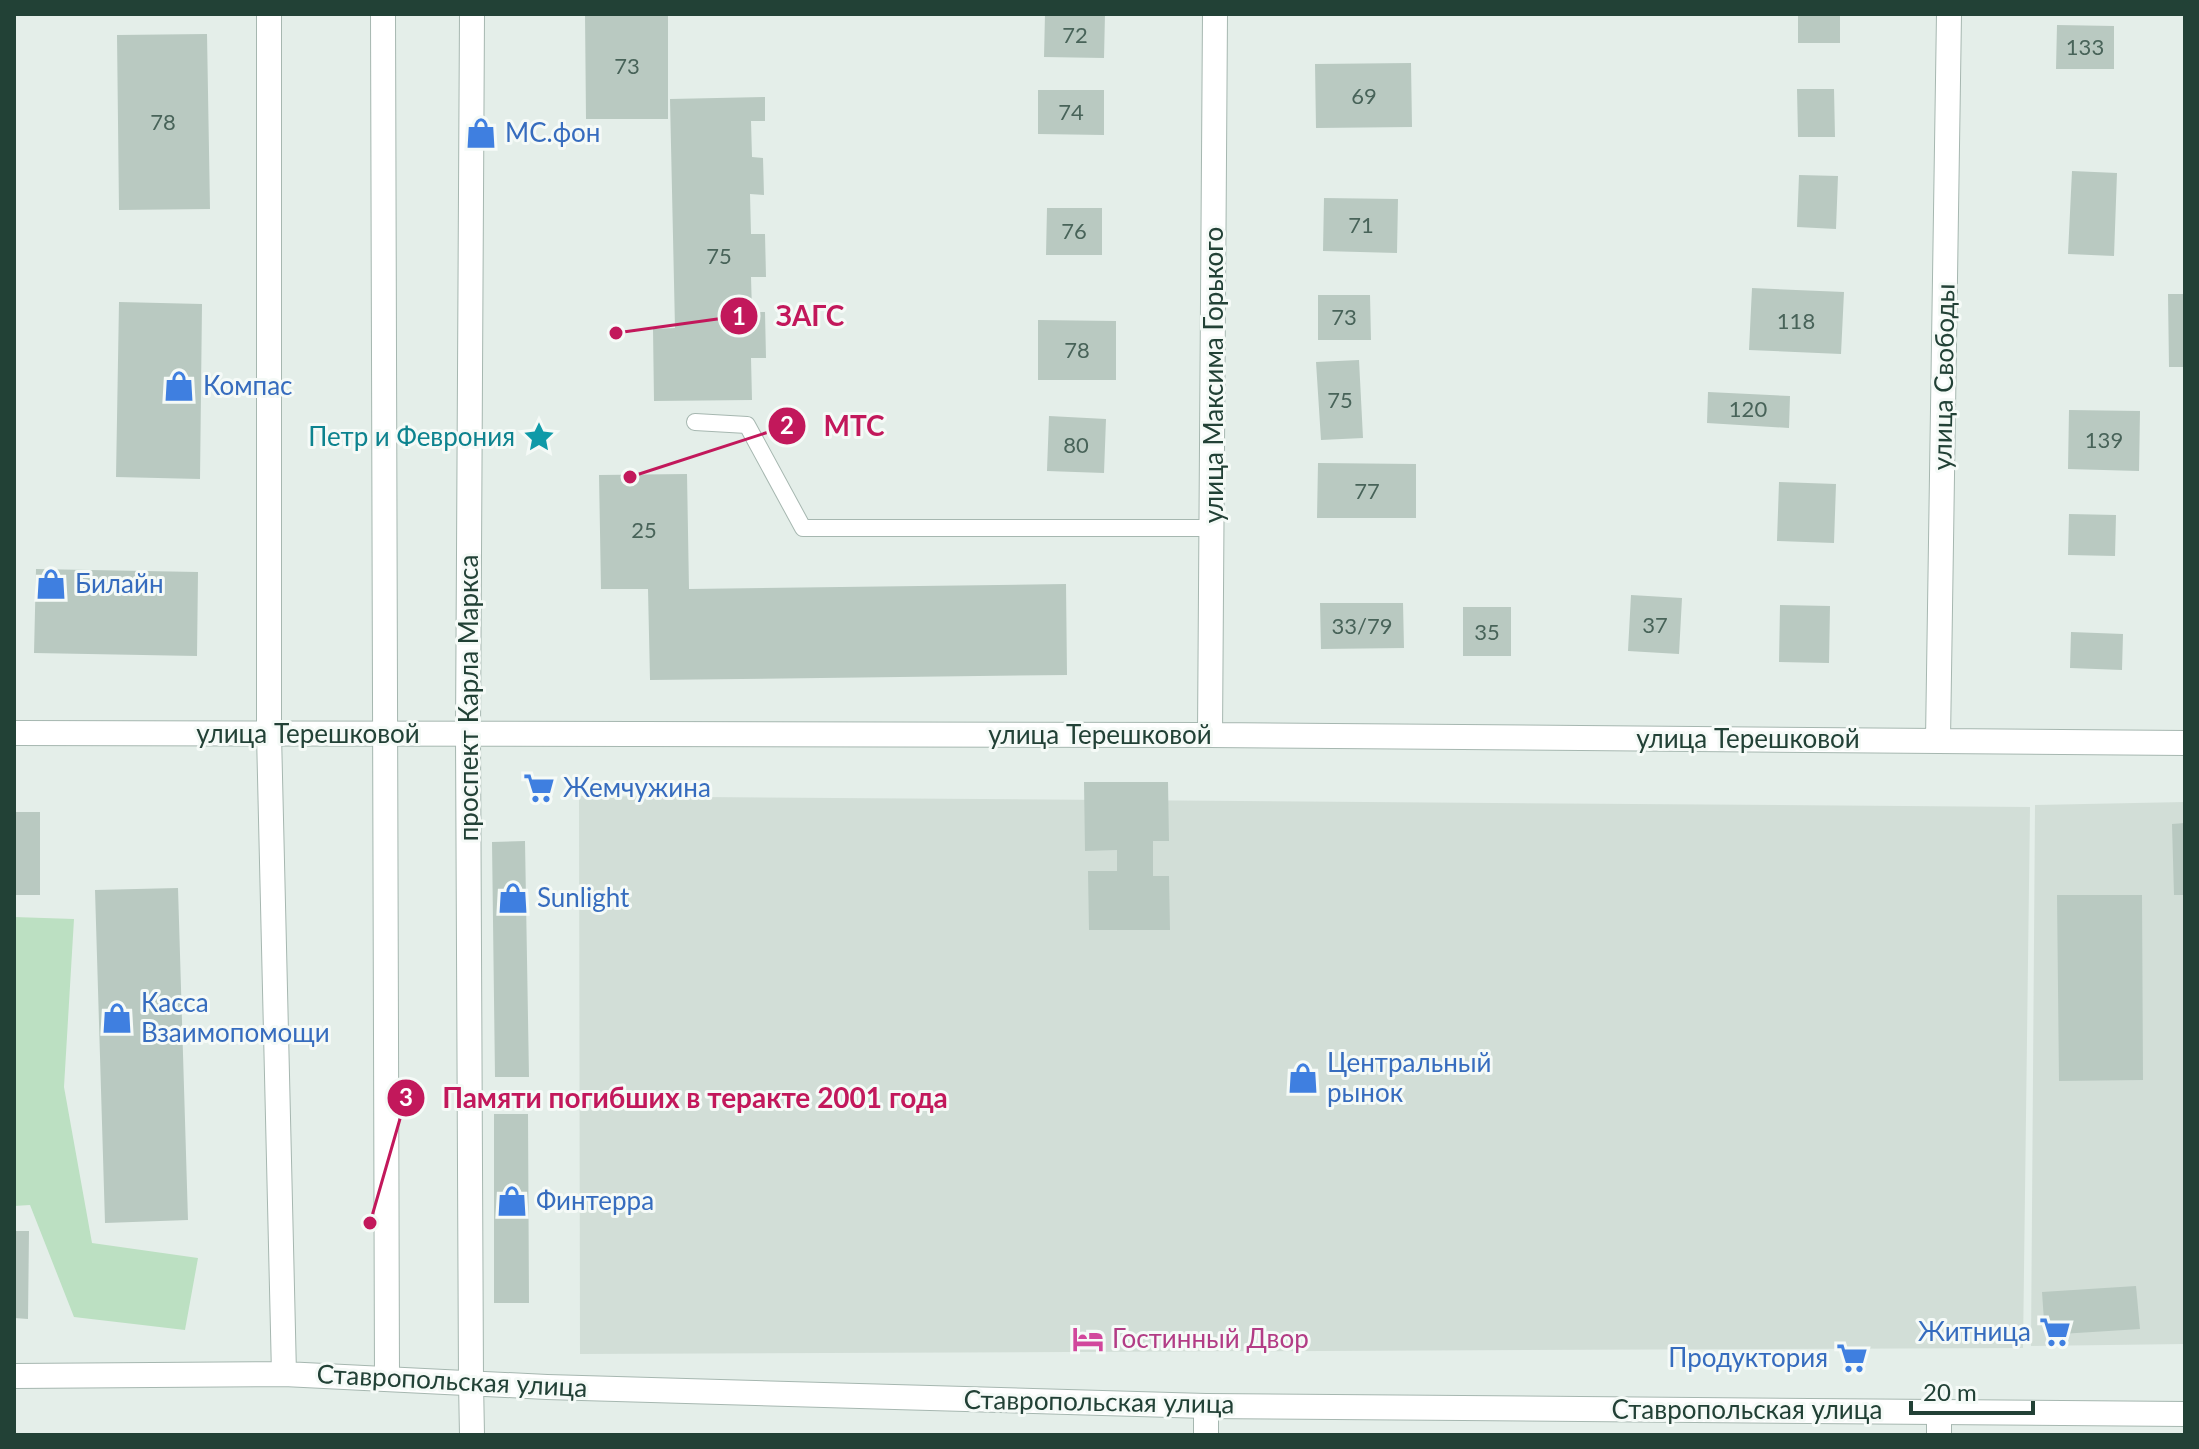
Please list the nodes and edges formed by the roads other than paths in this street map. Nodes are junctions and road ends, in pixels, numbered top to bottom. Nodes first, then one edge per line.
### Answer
1 (269, 14) edge
2 (383, 14) edge
3 (472, 14) edge
4 (1215, 14) edge
5 (1949, 14) edge
6 (695, 422) dead end
7 (1213, 528) junction
8 (14, 733) edge
9 (269, 734) junction
10 (385, 734) junction
11 (468, 734) junction
12 (1210, 735) junction
13 (1938, 740) junction
14 (2185, 743) edge
15 (284, 1374) junction
16 (14, 1376) edge
17 (387, 1379) junction
18 (471, 1382) junction
19 (1206, 1406) junction
20 (2185, 1414) edge
21 (1939, 1423) edge
22 (472, 1435) edge
23 (1206, 1435) edge

1 - 9 street
2 - 10 street
3 - 11 street, проспект Карла Маркса
4 - 7 street, улица Максима Горького
5 - 13 street, улица Свободы
6 - 7 lane
7 - 12 street, улица Максима Горького
8 - 9 street, улица Терешковой
9 - 10 street, улица Терешковой
9 - 15 street
10 - 11 street, улица Терешковой
10 - 17 street
11 - 12 street, улица Терешковой
11 - 18 street, проспект Карла Маркса
12 - 13 street, улица Терешковой
13 - 14 street, улица Терешковой
15 - 16 street, Ставропольская улица
15 - 17 street, Ставропольская улица
17 - 18 street, Ставропольская улица
18 - 19 street, Ставропольская улица
18 - 22 street, проспект Карла Маркса
19 - 21 street, Ставропольская улица
19 - 23 street
20 - 21 street, Ставропольская улица

